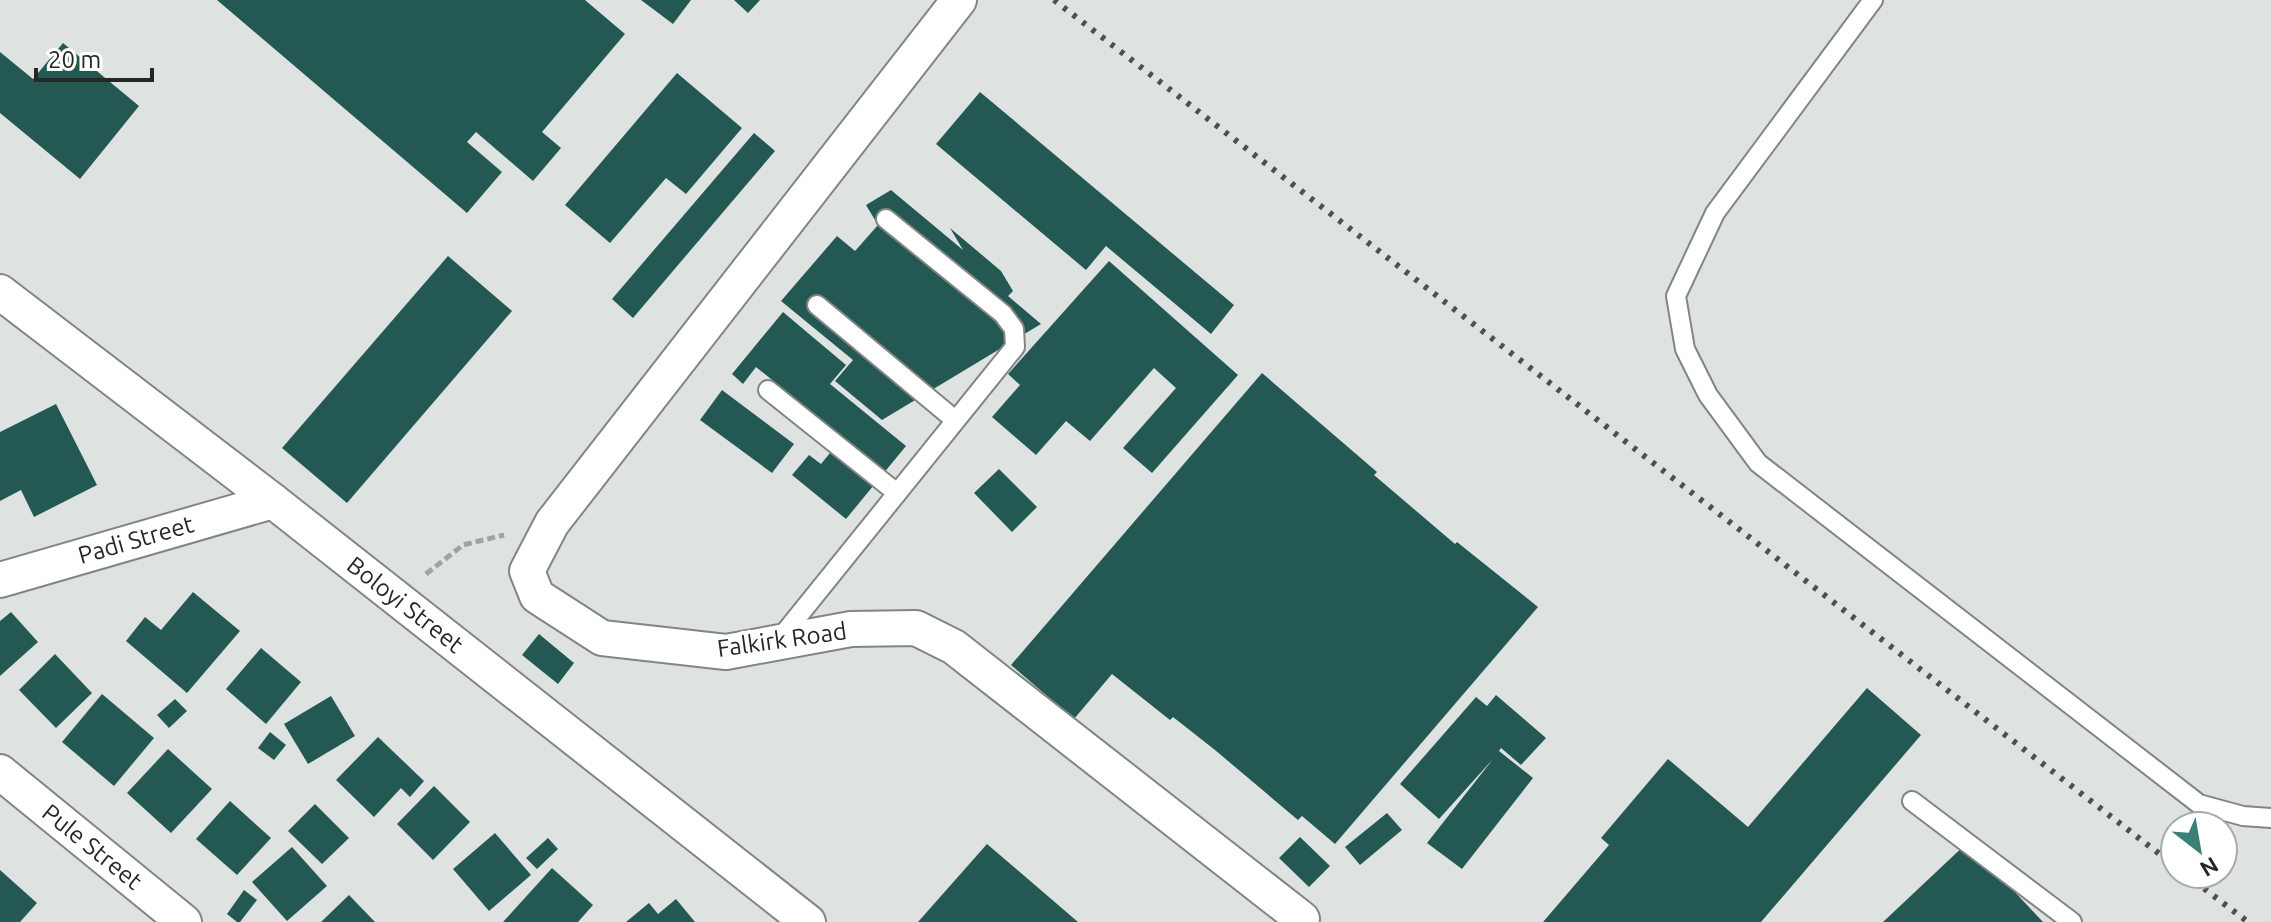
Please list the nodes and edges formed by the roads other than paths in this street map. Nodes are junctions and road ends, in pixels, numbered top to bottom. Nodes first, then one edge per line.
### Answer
1 (959, 0) edge
2 (1873, 0) edge
3 (886, 219) dead end
4 (0, 292) edge
5 (817, 305) dead end
6 (768, 390) dead end
7 (955, 420) junction
8 (897, 493) junction
9 (273, 501) junction
10 (0, 580) edge
11 (776, 643) junction
12 (0, 772) edge
13 (1912, 801) dead end
14 (2271, 818) edge
15 (1302, 919) dead end
16 (184, 922) edge
17 (808, 922) edge
18 (2072, 922) edge

1 - 11 street, Falkirk Road
2 - 14 lane
3 - 7 lane
4 - 9 street, Boloyi Street
5 - 7 lane
6 - 8 lane
7 - 8 lane
8 - 11 lane
9 - 10 street, Padi Street
9 - 17 street, Boloyi Street
11 - 15 street, Falkirk Road
12 - 16 street, Pule Street
13 - 18 lane

